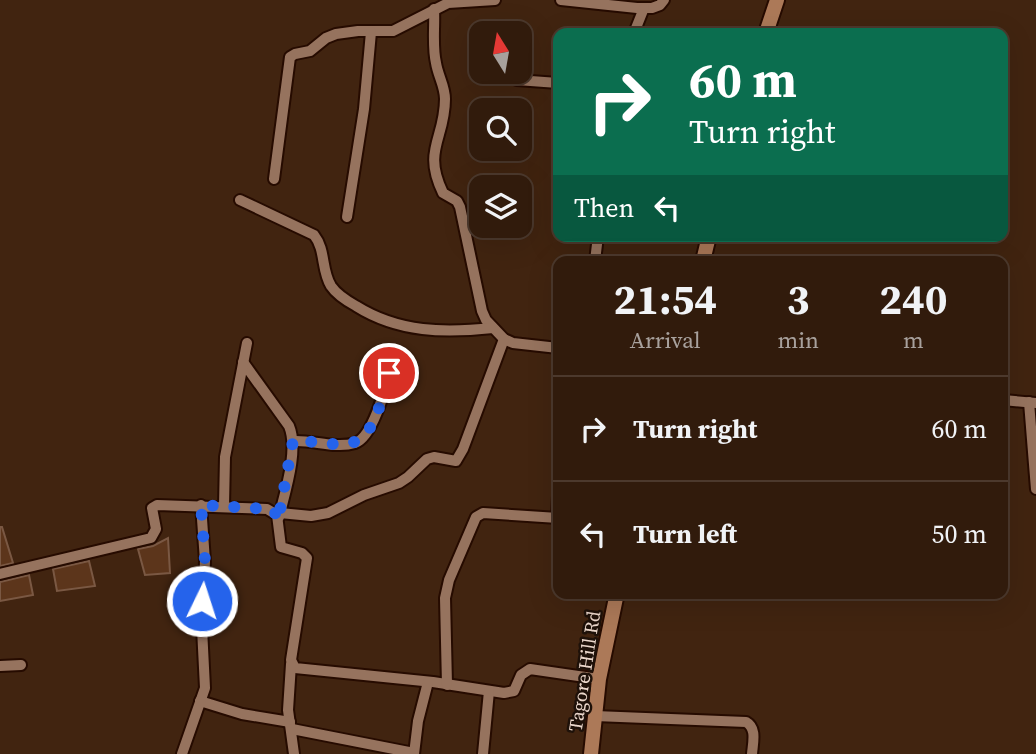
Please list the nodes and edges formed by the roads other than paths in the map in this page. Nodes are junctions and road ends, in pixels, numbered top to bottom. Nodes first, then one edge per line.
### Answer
1 (495, 0) edge
2 (562, 0) edge
3 (664, 0) edge
4 (777, 0) edge
5 (430, 8) edge
6 (644, 8) junction
7 (636, 28) edge
8 (768, 28) edge
9 (371, 32) junction
10 (532, 81) edge
11 (553, 83) edge
12 (274, 179) dead end
13 (240, 200) dead end
14 (347, 217) dead end
15 (493, 328) junction
16 (504, 339) junction
17 (247, 343) dead end
18 (553, 348) edge
19 (395, 354) dead end
20 (243, 362) junction
21 (1008, 400) edge
22 (1032, 402) edge
23 (293, 441) junction
24 (1036, 489) edge
25 (201, 505) junction
26 (224, 506) junction
27 (279, 517) junction
28 (553, 518) edge
29 (0, 574) edge
30 (616, 599) edge
31 (291, 664) junction
32 (21, 665) dead end
33 (0, 666) edge
34 (599, 679) junction
35 (428, 682) junction
36 (447, 685) junction
37 (489, 691) junction
38 (200, 701) junction
39 (595, 716) junction
40 (291, 725) junction
41 (414, 753) edge
42 (182, 754) edge
43 (294, 754) edge
44 (483, 754) edge
45 (591, 754) edge
46 (752, 754) edge

1 - 5 street
2 - 6 street
3 - 6 street
4 - 8 main road
5 - 9 street
5 - 15 street
6 - 7 street
9 - 12 street
9 - 14 street
10 - 11 street
13 - 15 street
15 - 16 street
16 - 18 street
16 - 27 street
17 - 20 street
19 - 23 street
20 - 23 street
20 - 26 street
21 - 22 street
22 - 24 street
23 - 27 street
25 - 26 street
25 - 29 street
25 - 38 street
26 - 27 street
27 - 31 street
28 - 36 street
30 - 34 main road, Tagore Hill Rd
31 - 35 street
31 - 40 street
32 - 33 street
34 - 37 street
34 - 39 main road, Tagore Hill Rd
35 - 36 street
35 - 41 street
36 - 37 street
37 - 44 street
38 - 40 street
38 - 42 street
39 - 45 main road, Tagore Hill Rd
39 - 46 street
40 - 41 street
40 - 43 street

